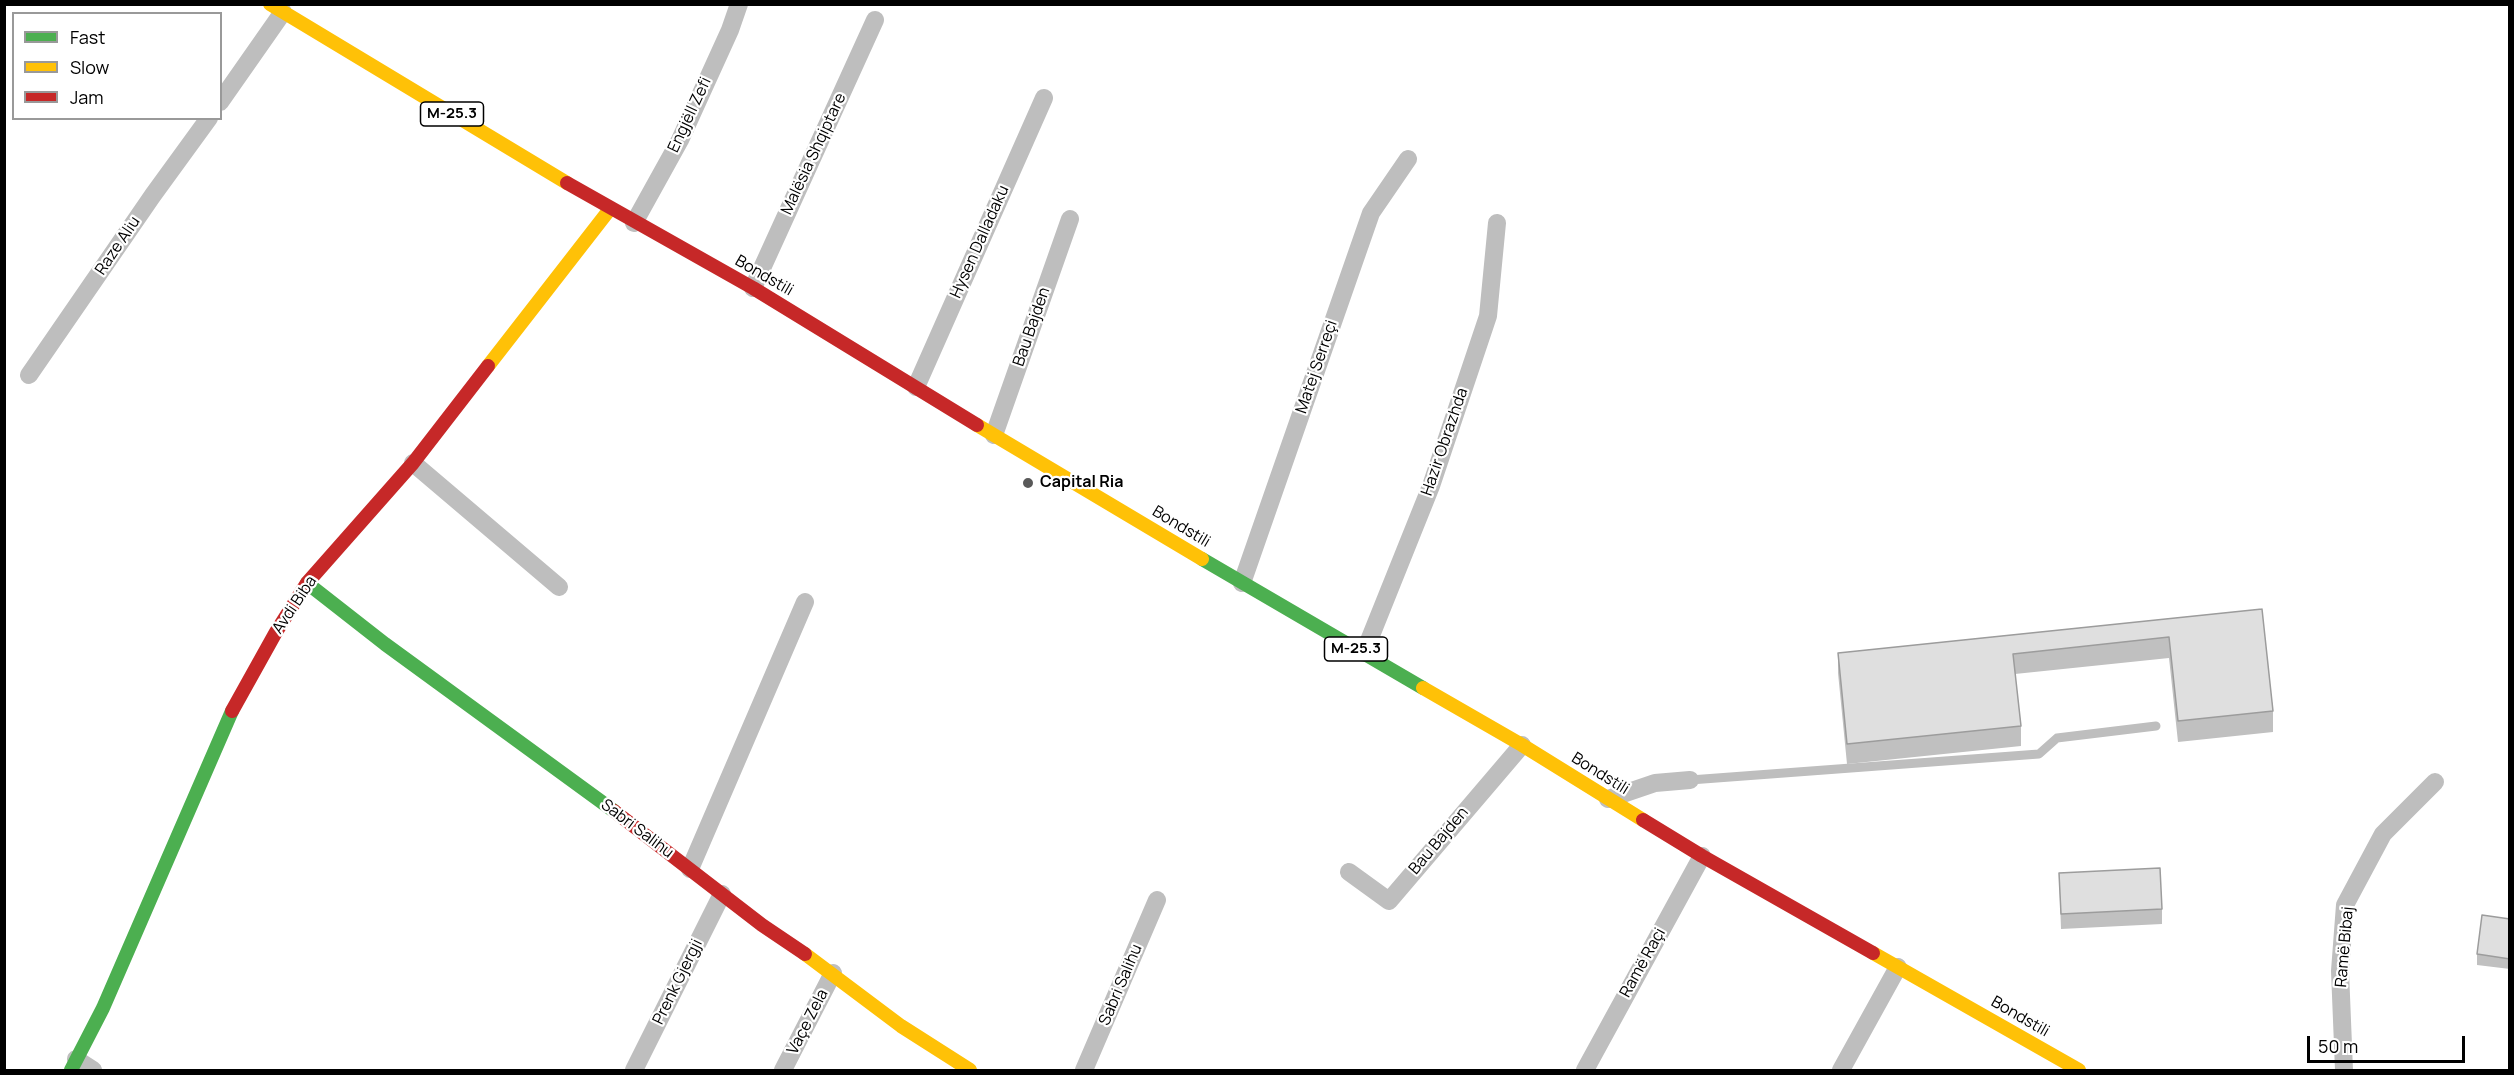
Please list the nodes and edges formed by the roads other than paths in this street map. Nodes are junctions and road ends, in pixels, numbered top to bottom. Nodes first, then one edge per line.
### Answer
1 (739, 4) edge
2 (277, 8) edge
3 (875, 20) dead end
4 (1044, 98) dead end
5 (222, 99) edge
6 (208, 120) edge
7 (1408, 159) dead end
8 (610, 209) junction
9 (1070, 219) dead end
10 (634, 223) junction
11 (1497, 224) dead end
12 (753, 288) junction
13 (29, 375) dead end
14 (916, 387) junction
15 (994, 435) junction
16 (412, 464) junction
17 (307, 583) junction
18 (1242, 583) junction
19 (559, 587) dead end
20 (805, 602) dead end
21 (1364, 653) junction
22 (2156, 726) dead end
23 (1521, 746) junction
24 (1690, 780) joint
25 (2435, 782) dead end
26 (1608, 799) junction
27 (1702, 856) junction
28 (690, 869) junction
29 (1349, 872) dead end
30 (722, 894) junction
31 (1157, 900) dead end
32 (1898, 967) junction
33 (833, 973) junction
34 (73, 1065) edge
35 (2074, 1069) edge
36 (93, 1071) edge
37 (634, 1071) edge
38 (783, 1071) edge
39 (970, 1071) edge
40 (1084, 1071) edge
41 (1585, 1071) edge
42 (1840, 1071) edge
43 (2344, 1071) edge

1 - 10 street, Engjëll Zefi
2 - 5 street
2 - 8 main road, Bondstili / M-25.3
3 - 12 street, Malësia Shqiptare
4 - 14 street, Hysen Dalladaku
6 - 13 street, Raze Aliu
7 - 18 street, Matej Serreçi
8 - 10 main road, Bondstili / M-25.3
8 - 16 main road, Avdi Biba
9 - 15 street, Bau Bajden
10 - 12 main road, Bondstili / M-25.3
11 - 21 street, Hazir Obrazhda
12 - 14 main road, Bondstili / M-25.3
14 - 15 main road, Bondstili / M-25.3
15 - 18 main road, Bondstili / M-25.3
16 - 17 main road, Avdi Biba
16 - 19 street
17 - 28 main road, Sabri Salihu
17 - 34 main road, Avdi Biba
18 - 21 main road, Bondstili / M-25.3
20 - 28 street
21 - 23 main road, Bondstili / M-25.3
22 - 24 lane
23 - 26 main road, Bondstili / M-25.3
23 - 29 street, Bau Bajden
24 - 26 street
25 - 43 street, Ramë Bibaj
26 - 27 main road, Bondstili / M-25.3
27 - 32 main road, Bondstili / M-25.3
27 - 41 street, Ramë Raçi
28 - 30 main road, Sabri Salihu
30 - 33 main road, Sabri Salihu
30 - 37 street, Prenk Gjergji
31 - 40 street, Sabri Salihu
32 - 35 main road, Bondstili / M-25.3
32 - 42 street
33 - 38 street, Vaçe Zela
33 - 39 main road, Sabri Salihu
34 - 36 street, Avdi Biba

